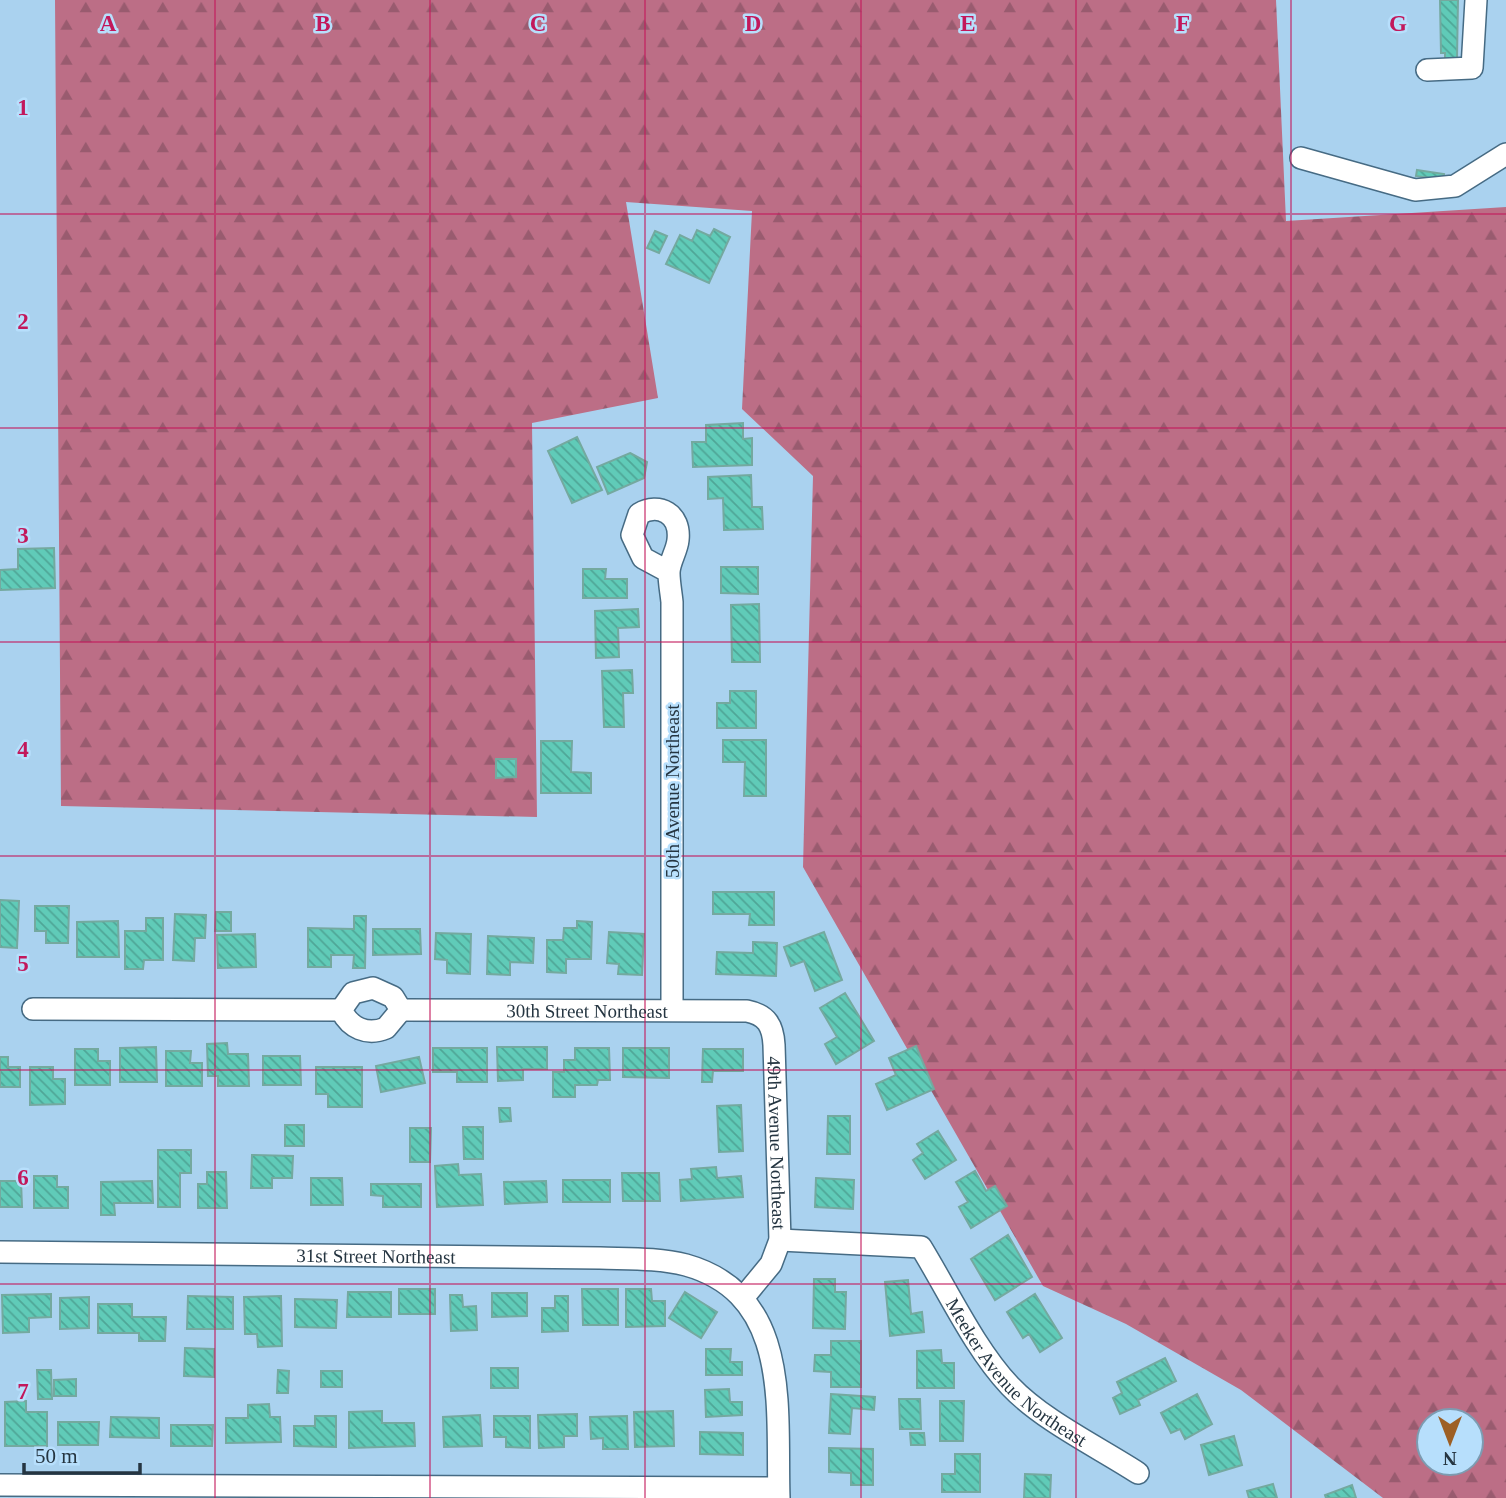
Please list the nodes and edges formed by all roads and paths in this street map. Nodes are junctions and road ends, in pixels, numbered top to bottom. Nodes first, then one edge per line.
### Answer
1 (1476, 0) edge
2 (1427, 70) dead end
3 (1506, 154) edge
4 (1301, 158) dead end
5 (669, 572) dead end
6 (33, 1009) dead end
7 (341, 1010) junction
8 (401, 1010) junction
9 (672, 1010) junction
10 (769, 1022) joint
11 (780, 1240) junction
12 (0, 1252) edge
13 (743, 1298) junction
14 (1138, 1473) dead end
15 (0, 1485) edge
16 (778, 1493) edge

1 - 2 street
3 - 4 street
5 - 9 street, 50th Avenue Northeast
6 - 7 street
7 - 8 street
7 - 8 street
8 - 9 street, 30th Street Northeast
9 - 10 street, 30th Street Northeast
10 - 11 street, 49th Avenue Northeast
11 - 13 street, 49th Avenue Northeast
11 - 14 street, Meeker Avenue Northeast
12 - 13 street, 31st Street Northeast
13 - 16 street
15 - 16 street

